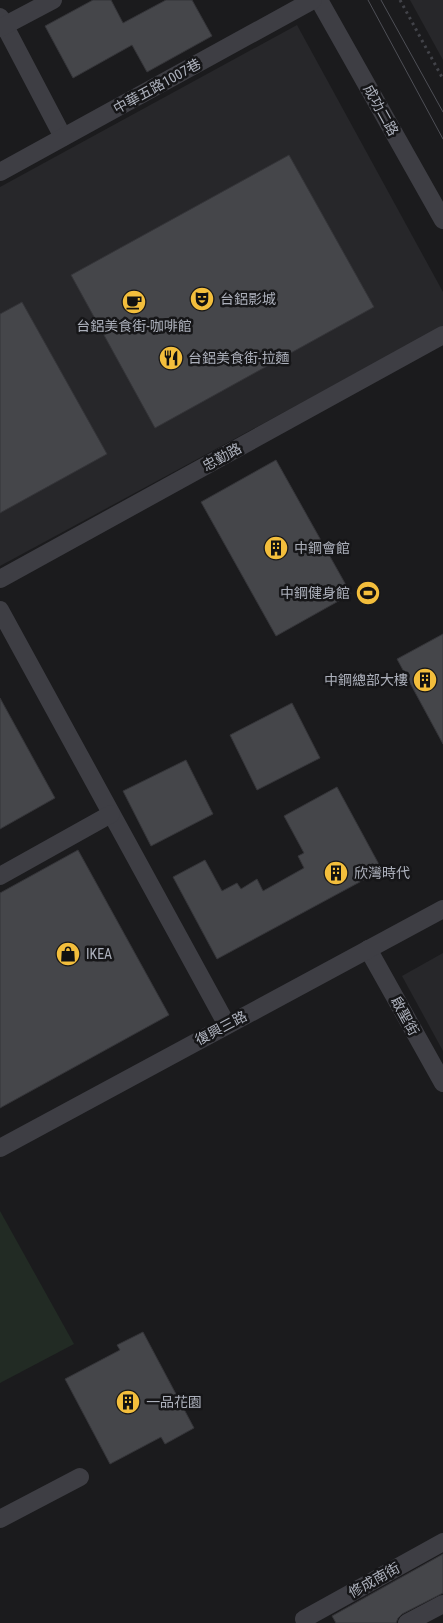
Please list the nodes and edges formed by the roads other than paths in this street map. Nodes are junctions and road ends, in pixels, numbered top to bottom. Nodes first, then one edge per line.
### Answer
1 (53, 0) edge
2 (313, 0) edge
3 (319, 0) edge
4 (1, 23) edge
5 (63, 137) junction
6 (0, 172) edge
7 (443, 220) edge
8 (443, 335) edge
9 (0, 579) edge
10 (0, 610) edge
11 (111, 814) junction
12 (0, 876) edge
13 (443, 909) edge
14 (368, 949) junction
15 (227, 1025) junction
16 (443, 1083) edge
17 (0, 1148) edge
18 (80, 1477) dead end
19 (0, 1518) edge
20 (443, 1542) edge
21 (443, 1604) edge
22 (303, 1622) edge
23 (407, 1623) edge

1 - 4 street
2 - 5 street, 中華五路1007巷
3 - 7 street, 成功二路
4 - 5 street
5 - 6 street, 中華五路1007巷
8 - 9 street, 忠勤路
10 - 11 street
11 - 12 street
11 - 15 street
13 - 14 street, 復興三路
14 - 15 street, 復興三路
14 - 16 street, 啟聖街
15 - 17 street, 復興三路
18 - 19 street
20 - 22 street, 修成南街
21 - 23 street

